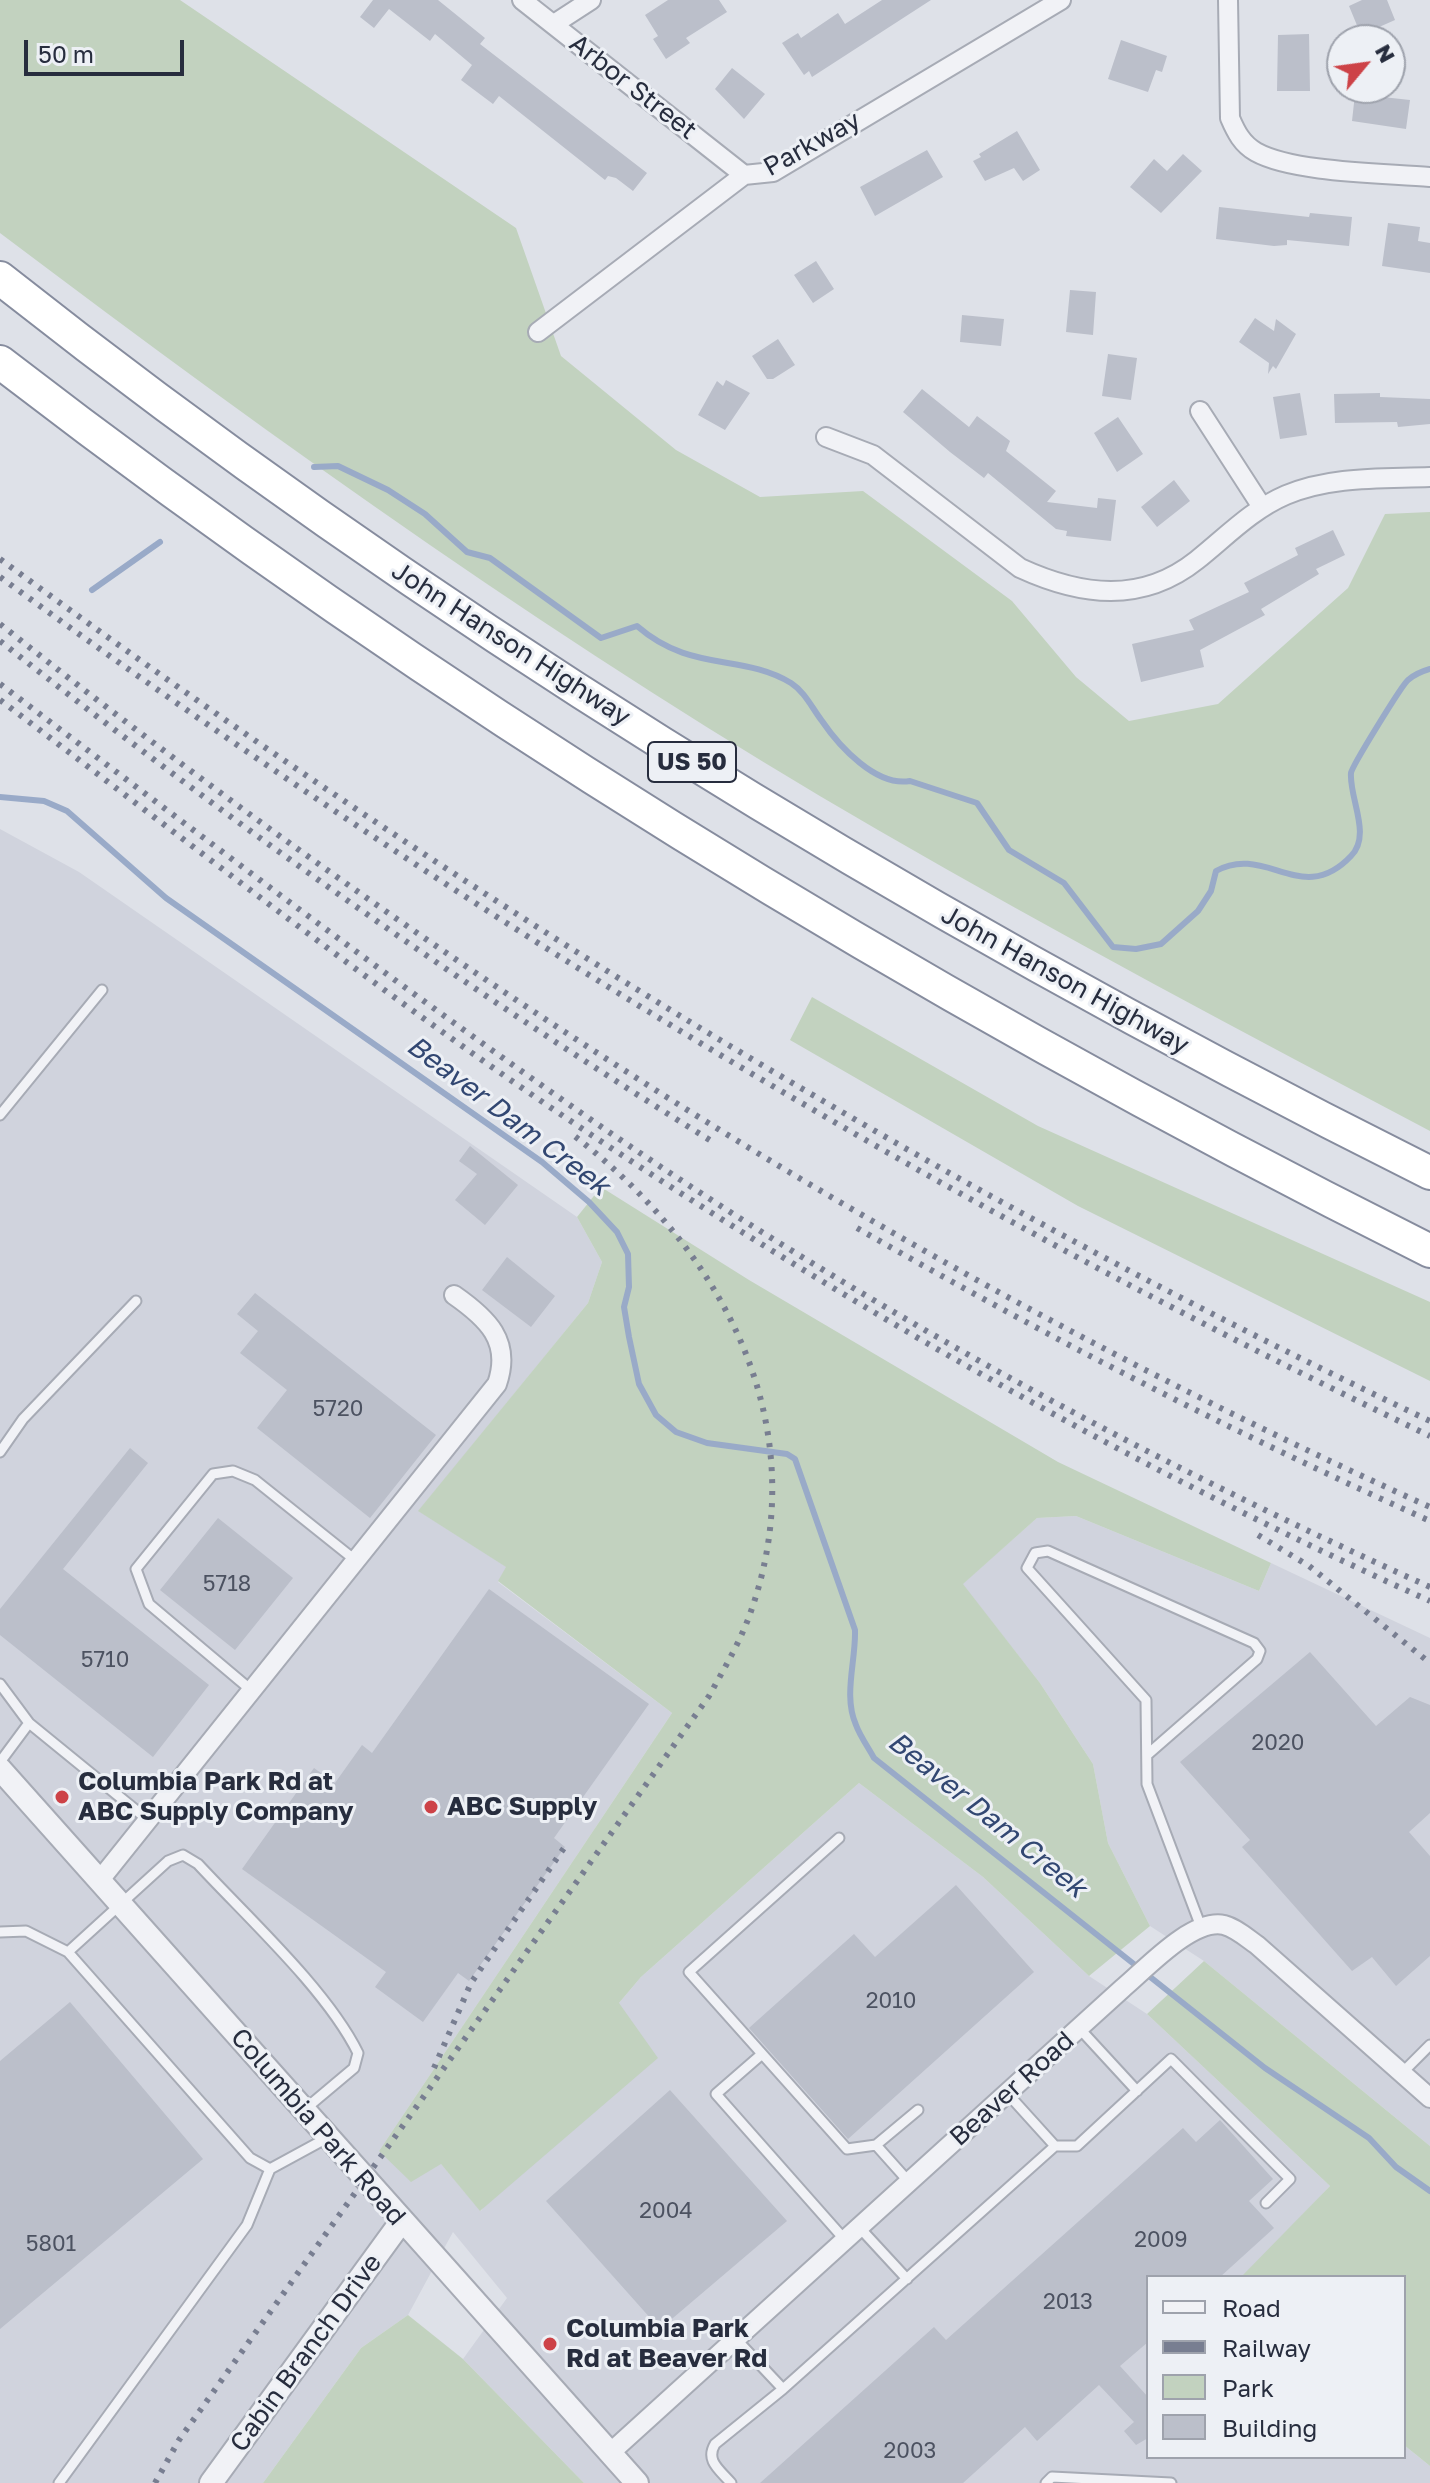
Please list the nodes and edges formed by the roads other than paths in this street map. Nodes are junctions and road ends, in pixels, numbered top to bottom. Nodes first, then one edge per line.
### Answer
1 (522, 0) edge
2 (591, 0) edge
3 (1061, 0) edge
4 (1228, 0) edge
5 (554, 24) junction
6 (744, 175) junction
7 (1430, 177) edge
8 (0, 278) edge
9 (538, 332) dead end
10 (0, 362) edge
11 (0, 390) edge
12 (1200, 411) dead end
13 (826, 437) dead end
14 (1430, 477) edge
15 (1262, 507) junction
16 (373, 635) junction
17 (102, 990) dead end
18 (0, 1115) edge
19 (1430, 1173) edge
20 (1430, 1251) edge
21 (454, 1295) dead end
22 (136, 1301) dead end
23 (0, 1452) edge
24 (355, 1560) junction
25 (0, 1684) edge
26 (251, 1690) junction
27 (29, 1723) junction
28 (1147, 1755) junction
29 (0, 1762) edge
30 (0, 1769) edge
31 (148, 1820) junction
32 (839, 1838) dead end
33 (99, 1881) junction
34 (120, 1906) junction
35 (1201, 1927) junction
36 (0, 1932) edge
37 (68, 1952) junction
38 (1079, 2028) junction
39 (1430, 2045) edge
40 (762, 2054) junction
41 (1402, 2073) junction
42 (1137, 2091) junction
43 (1007, 2093) junction
44 (1430, 2098) edge
45 (304, 2110) junction
46 (918, 2110) dead end
47 (328, 2137) junction
48 (876, 2145) junction
49 (1055, 2146) junction
50 (270, 2169) junction
51 (909, 2182) junction
52 (1266, 2203) dead end
53 (401, 2222) junction
54 (852, 2234) junction
55 (907, 2279) junction
56 (736, 2339) junction
57 (783, 2389) junction
58 (610, 2453) junction
59 (59, 2483) edge
60 (211, 2483) edge
61 (637, 2483) edge
62 (731, 2483) edge
63 (1046, 2483) edge
64 (1171, 2483) edge

1 - 5 street, Arbor Street
2 - 5 street
3 - 6 street, Parkway
4 - 7 street
5 - 6 street, Arbor Street
6 - 9 street, Parkway
8 - 19 highway, John Hanson Highway / US 50
10 - 16 highway, US 50
11 - 16 highway
12 - 15 street
13 - 15 street
14 - 15 street
16 - 20 highway, US 50
17 - 18 lane
21 - 24 street
22 - 23 lane
24 - 26 street
24 - 26 lane
25 - 27 lane
26 - 31 street
27 - 29 lane
27 - 31 lane
28 - 28 lane
28 - 35 lane
30 - 33 street, Columbia Park Road
31 - 33 street
32 - 40 lane
33 - 34 street, Columbia Park Road
34 - 37 lane
34 - 45 street, Columbia Park Road
34 - 45 lane
35 - 38 street, Beaver Road
35 - 41 street
36 - 37 lane
37 - 50 lane
38 - 42 lane
38 - 43 street, Beaver Road
39 - 41 lane
40 - 48 lane
40 - 54 lane
41 - 44 street
42 - 49 lane
42 - 52 lane
43 - 49 lane
43 - 51 street, Beaver Road
45 - 47 street, Columbia Park Road
46 - 48 lane
47 - 50 lane
47 - 53 street, Columbia Park Road
48 - 51 lane
49 - 55 lane
50 - 59 lane
51 - 54 street, Beaver Road
53 - 58 street, Columbia Park Road
53 - 60 street, Cabin Branch Drive
54 - 55 lane
54 - 56 street, Beaver Road
55 - 57 lane
56 - 57 lane
56 - 58 street, Beaver Road
57 - 62 lane
58 - 61 street, Columbia Park Road
63 - 64 lane

